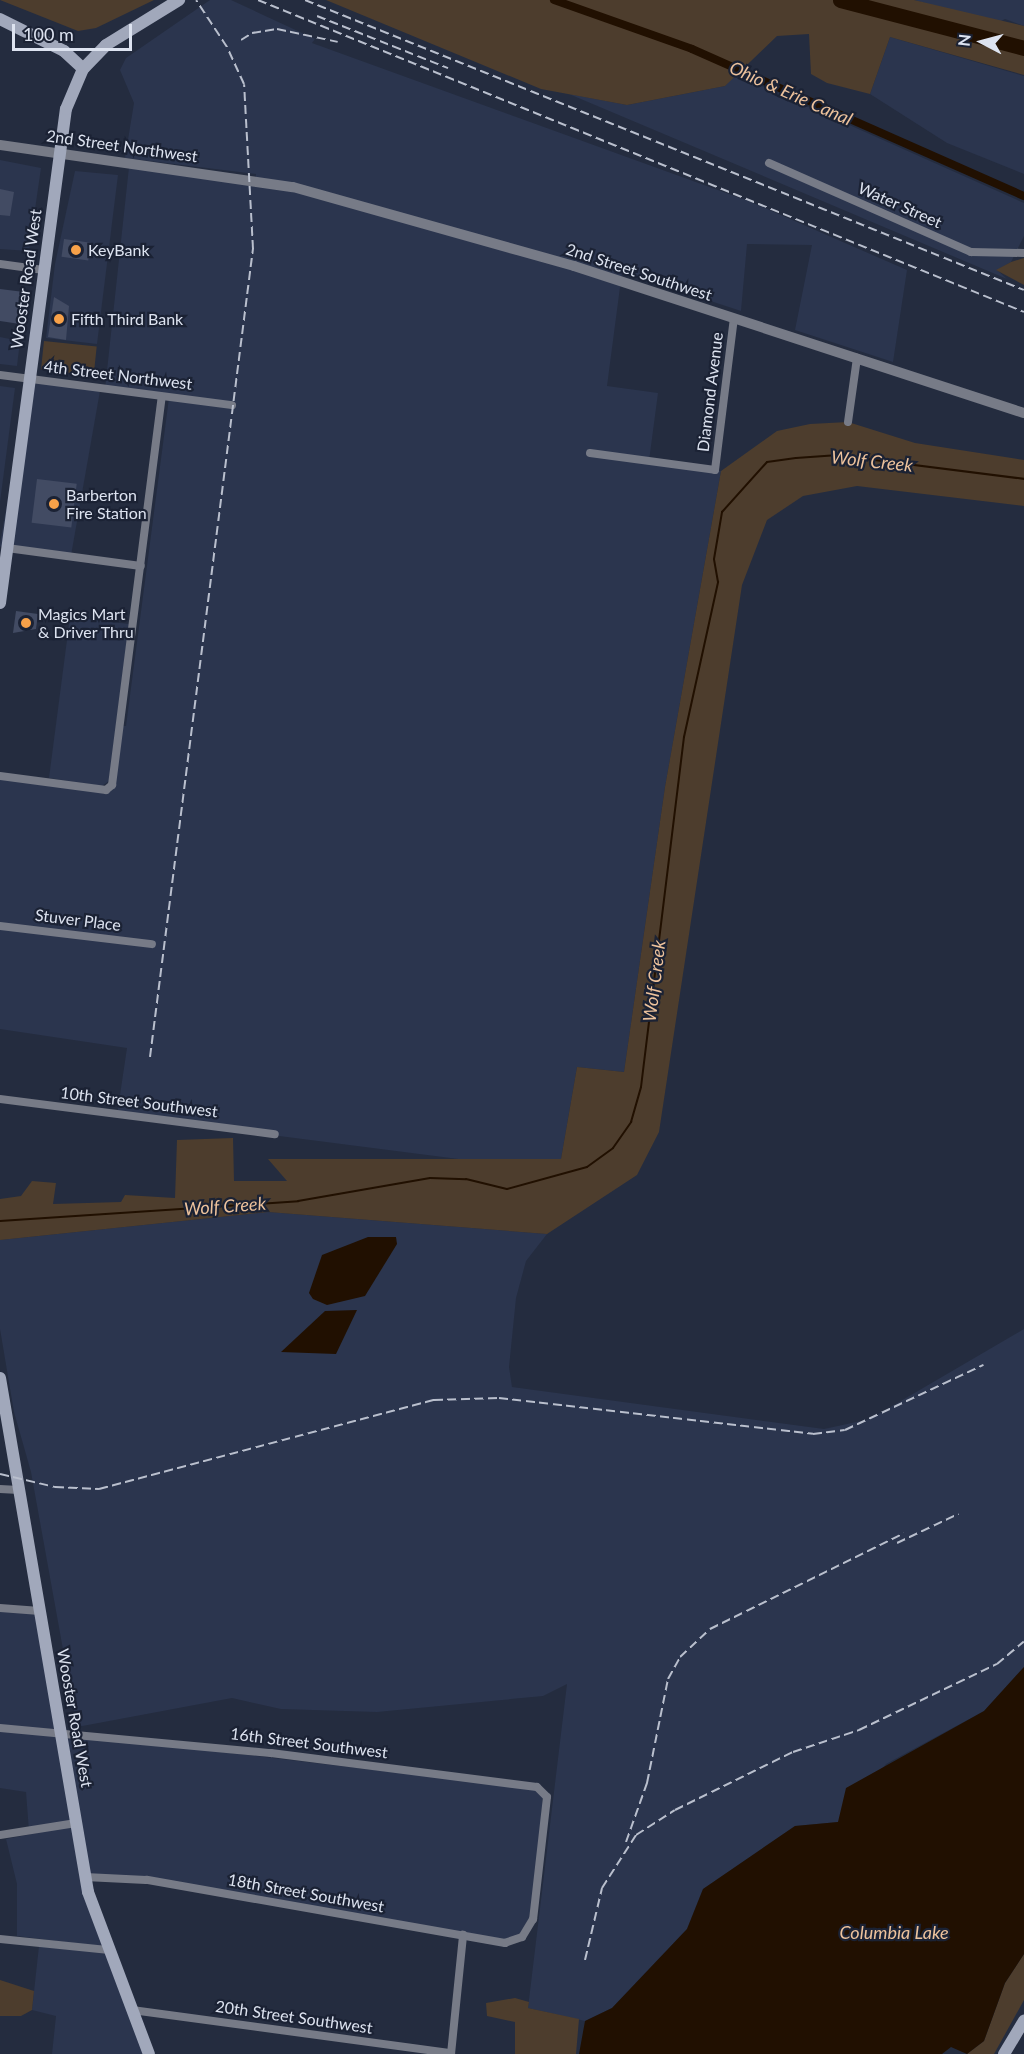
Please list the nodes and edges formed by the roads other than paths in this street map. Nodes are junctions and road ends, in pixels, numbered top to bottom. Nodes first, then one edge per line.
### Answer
1 (179, 0) edge
2 (0, 19) edge
3 (83, 69) junction
4 (0, 145) edge
5 (59, 153) junction
6 (769, 164) dead end
7 (241, 178) joint
8 (1024, 253) edge
9 (0, 264) edge
10 (44, 270) junction
11 (734, 318) junction
12 (857, 358) junction
13 (0, 375) edge
14 (29, 379) junction
15 (162, 397) junction
16 (232, 405) dead end
17 (1024, 412) edge
18 (848, 422) dead end
19 (590, 453) dead end
20 (7, 548) junction
21 (141, 566) junction
22 (0, 603) edge
23 (0, 776) edge
24 (0, 926) edge
25 (152, 944) dead end
26 (0, 1099) edge
27 (275, 1134) dead end
28 (0, 1378) edge
29 (0, 1489) edge
30 (19, 1490) junction
31 (0, 1608) edge
32 (40, 1611) junction
33 (0, 1728) edge
34 (62, 1733) junction
35 (76, 1823) junction
36 (0, 1835) edge
37 (85, 1877) junction
38 (463, 1935) junction
39 (519, 1938) joint
40 (0, 1939) edge
41 (109, 1950) junction
42 (132, 2010) junction
43 (1024, 2022) edge
44 (451, 2053) edge
45 (149, 2054) edge
46 (1004, 2054) edge

1 - 3 main road
2 - 3 main road
3 - 5 main road, Wooster Road West
4 - 5 street, 2nd Street Northwest
5 - 7 street, 2nd Street Northwest
5 - 10 main road, Wooster Road West
6 - 8 street, Water Street
7 - 11 street, 2nd Street Southwest
9 - 10 street
10 - 14 main road, Wooster Road West
11 - 12 street, 2nd Street Southwest
11 - 19 street, Diamond Avenue
12 - 17 street, 2nd Street Southwest
12 - 18 street
13 - 14 street, 4th Street Northwest
14 - 15 street, 4th Street Northwest
14 - 20 main road, Wooster Road West
15 - 16 street, 4th Street Northwest
15 - 21 street
20 - 21 street
20 - 22 main road, Wooster Road West
21 - 23 street
24 - 25 street, Stuver Place
26 - 27 street, 10th Street Southwest
28 - 30 main road, Wooster Road West
29 - 30 street
30 - 32 main road, Wooster Road West
31 - 32 street
32 - 34 main road, Wooster Road West
33 - 34 street, 16th Street Southwest
34 - 35 main road, Wooster Road West
34 - 39 street, 16th Street Southwest
35 - 36 street
35 - 37 main road, Wooster Road West
37 - 38 street, 18th Street Southwest
37 - 41 main road, Wooster Road West
38 - 39 street, 18th Street Southwest
38 - 44 street
40 - 41 street
41 - 42 main road, Wooster Road West
42 - 44 street, 20th Street Southwest
42 - 45 main road, Wooster Road West
43 - 46 main road

